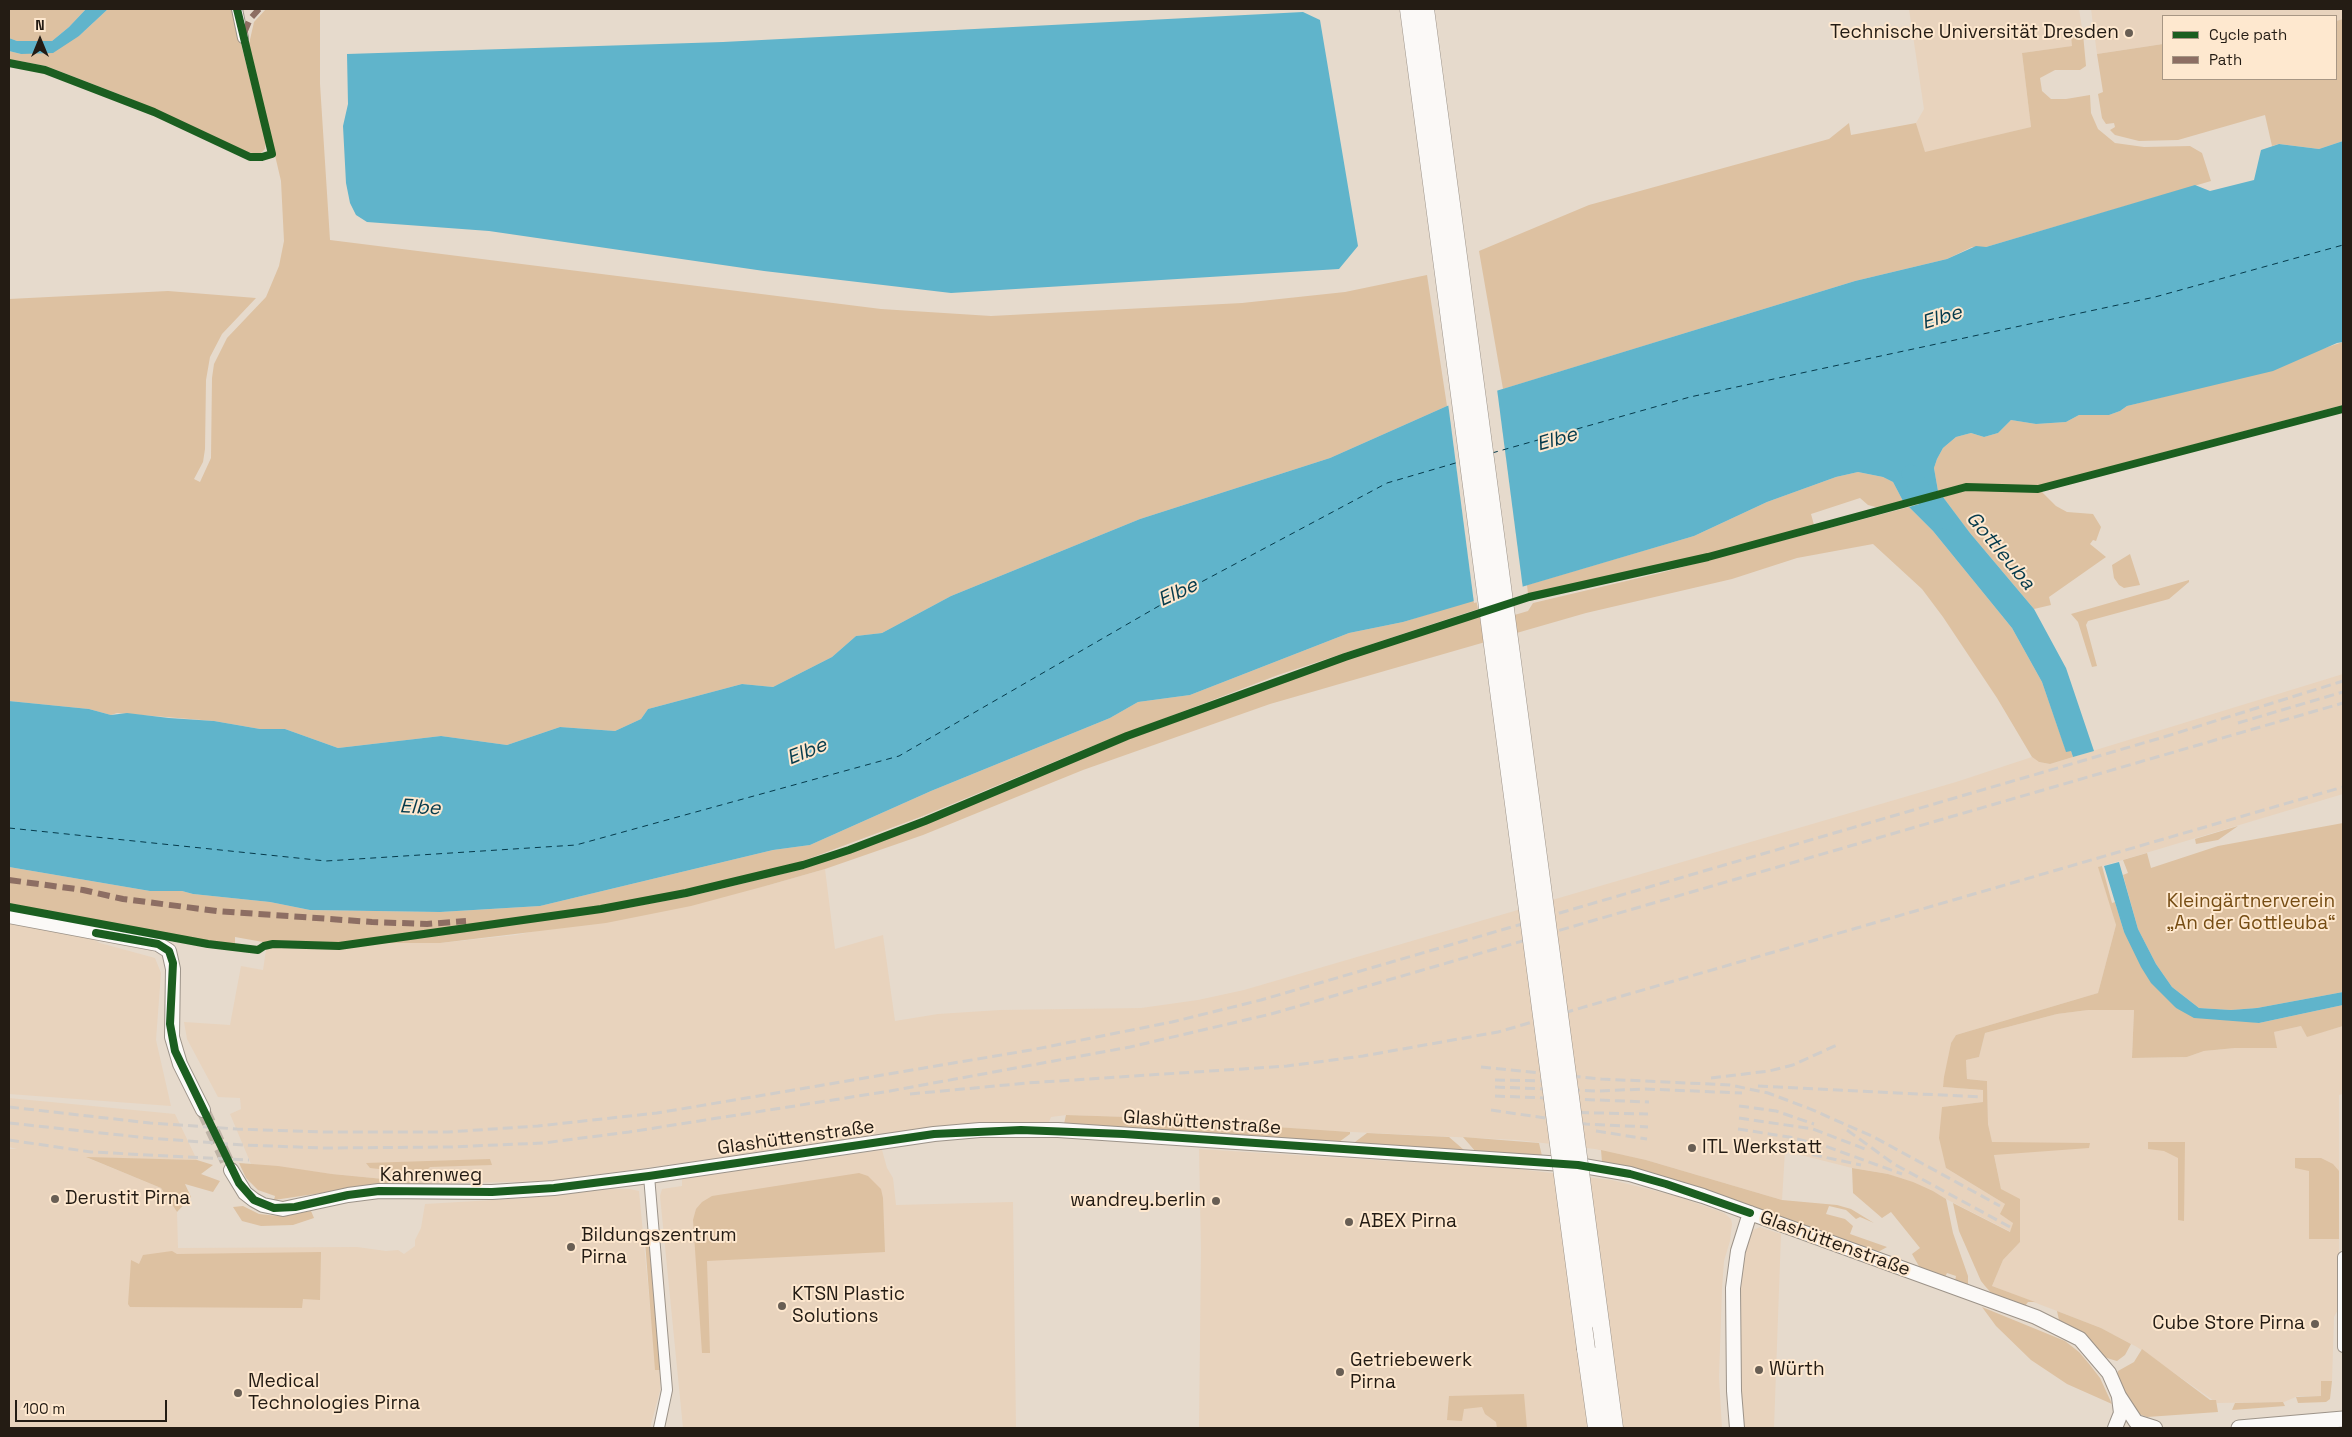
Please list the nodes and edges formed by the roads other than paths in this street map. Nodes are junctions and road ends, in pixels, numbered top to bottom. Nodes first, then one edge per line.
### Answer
1 (236, 9) edge
2 (1409, 9) edge
3 (1425, 9) edge
4 (243, 38) dead end
5 (9, 916) edge
6 (203, 1110) tunnel mouth
7 (231, 1170) tunnel mouth
8 (649, 1176) junction
9 (1750, 1213) junction
10 (2343, 1257) edge
11 (2343, 1347) edge
12 (2119, 1396) junction
13 (2343, 1419) edge
14 (659, 1428) edge
15 (1596, 1428) edge
16 (1614, 1428) edge
17 (1737, 1428) edge
18 (2115, 1428) edge
19 (2155, 1428) edge
20 (2240, 1428) edge

1 - 4 street
2 - 15 highway, bridge
3 - 16 highway, bridge
5 - 6 street
7 - 8 street, Kahrenweg
8 - 9 street, Glashüttenstraße
8 - 14 street
9 - 12 street, Glashüttenstraße
9 - 17 street
10 - 11 street
12 - 18 street, Glashüttenstraße
12 - 19 street, Glashüttenstraße
13 - 20 main road

